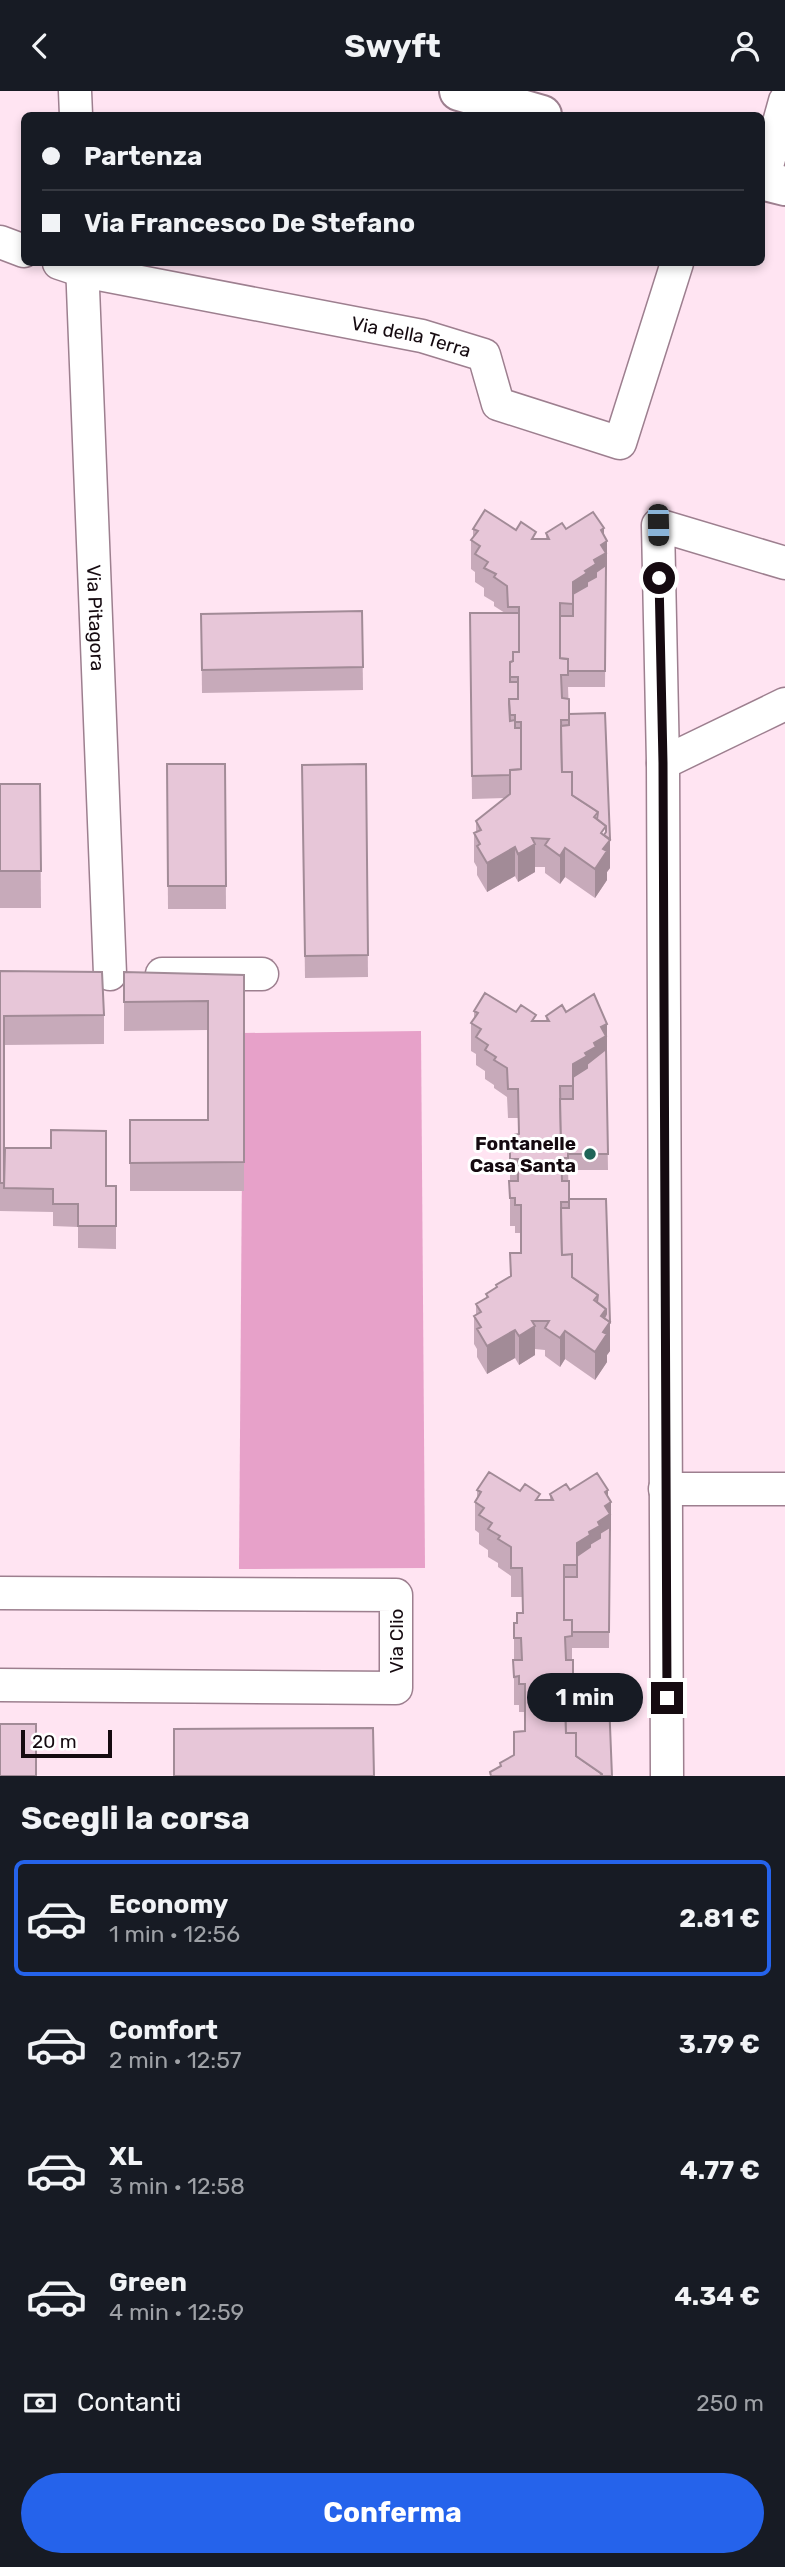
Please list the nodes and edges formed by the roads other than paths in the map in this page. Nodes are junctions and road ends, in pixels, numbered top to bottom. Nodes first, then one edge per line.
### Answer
1 (75, 91) edge
2 (459, 91) edge
3 (785, 101) edge
4 (521, 104) edge
5 (76, 112) edge
6 (770, 182) edge
7 (0, 242) edge
8 (21, 249) edge
9 (75, 266) edge
10 (80, 266) edge
11 (676, 266) edge
12 (785, 563) edge
13 (785, 704) edge
14 (663, 763) junction
15 (262, 974) dead end
16 (665, 1489) junction
17 (785, 1489) edge
18 (0, 1593) edge
19 (0, 1685) edge
20 (667, 1776) edge

1 - 5 street
2 - 4 main road
3 - 6 street
7 - 8 street
9 - 15 street, Via Pitagora
10 - 11 street, Via della Terra
12 - 14 street
13 - 14 street
14 - 16 street
16 - 17 street
16 - 20 street
18 - 19 street, Via Clio

